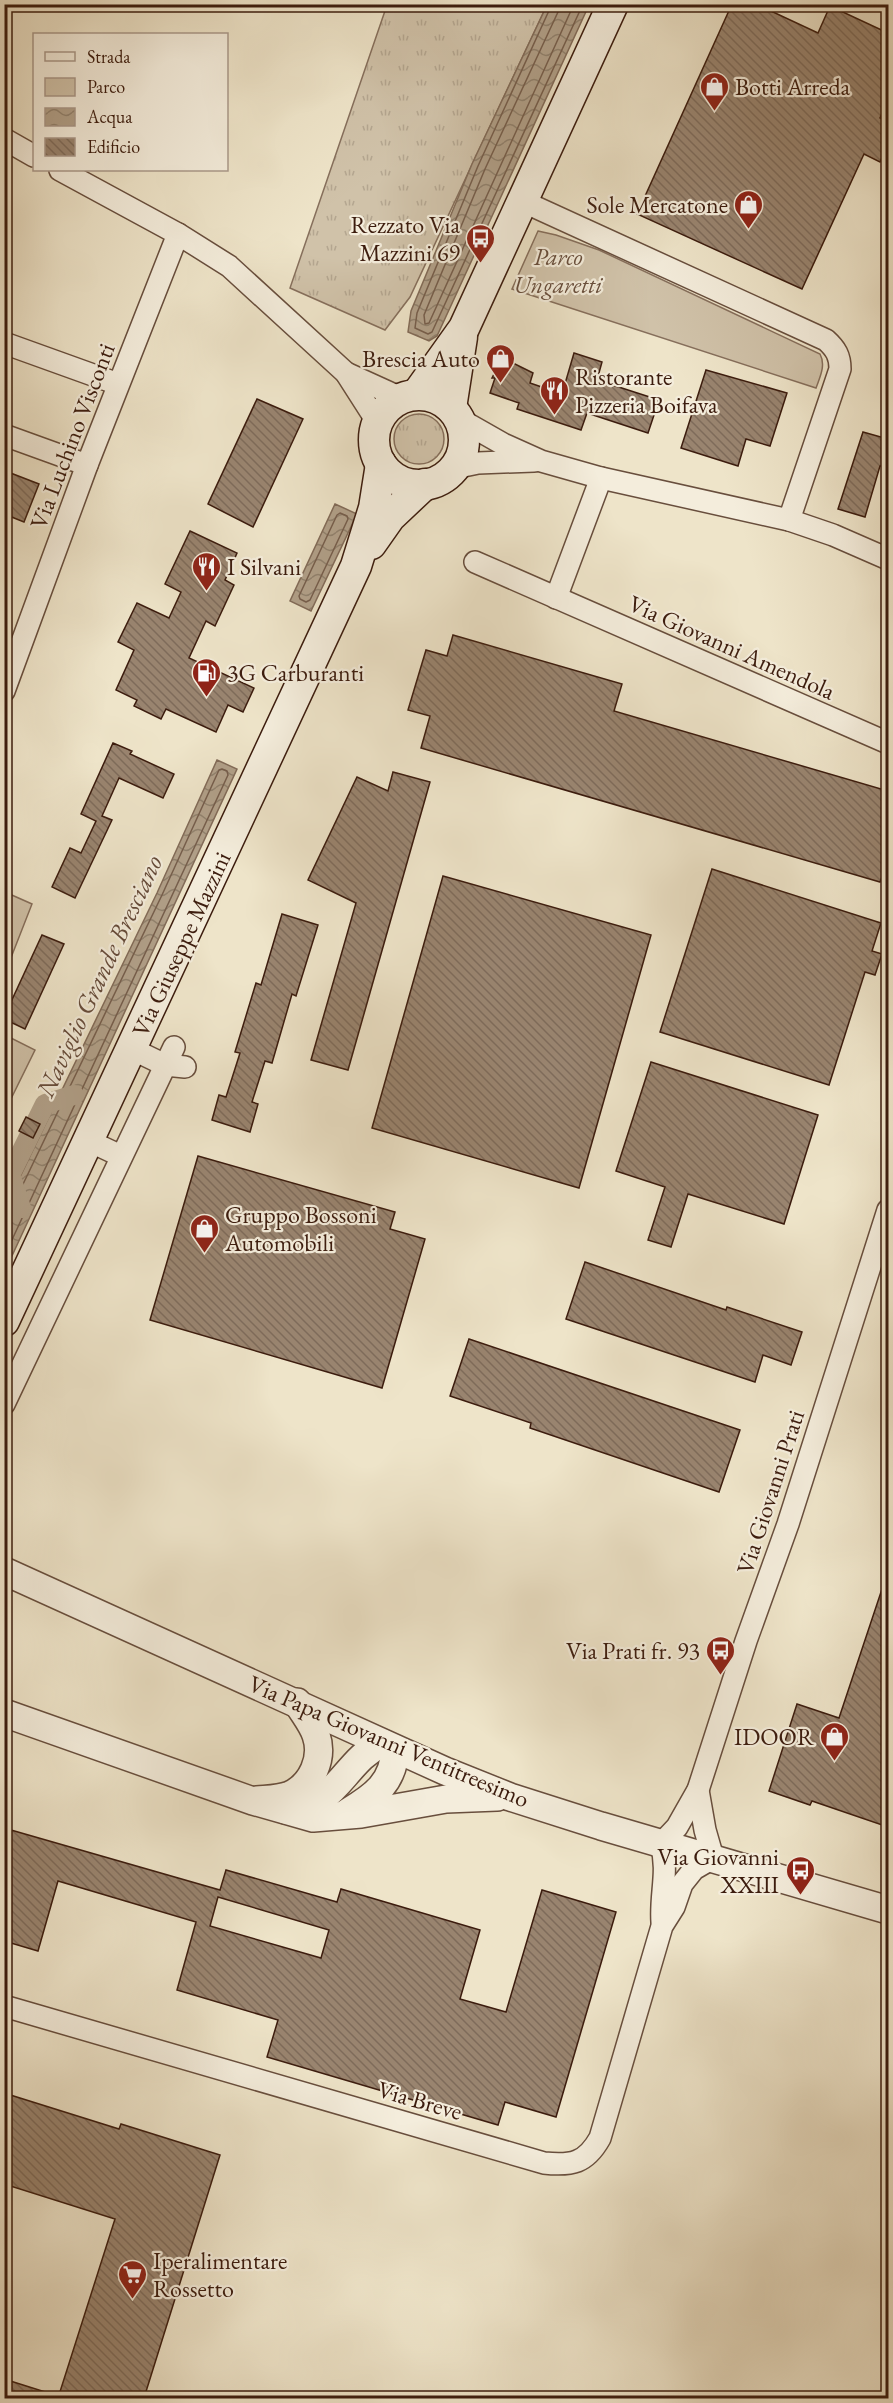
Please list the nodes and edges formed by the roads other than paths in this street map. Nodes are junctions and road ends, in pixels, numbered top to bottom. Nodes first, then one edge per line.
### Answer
1 (613, 4) edge
2 (4, 140) edge
3 (33, 155) edge
4 (62, 171) edge
5 (522, 201) junction
6 (178, 234) junction
7 (464, 328) junction
8 (4, 343) edge
9 (346, 372) junction
10 (117, 384) junction
11 (409, 396) junction
12 (455, 413) junction
13 (378, 423) junction
14 (4, 435) edge
15 (541, 461) junction
16 (381, 464) junction
17 (87, 465) junction
18 (454, 468) junction
19 (601, 478) junction
20 (425, 484) junction
21 (789, 520) junction
22 (888, 559) edge
23 (475, 562) dead end
24 (356, 566) junction
25 (556, 598) junction
26 (5, 686) edge
27 (888, 743) edge
28 (132, 1049) junction
29 (89, 1141) junction
30 (122, 1156) junction
31 (888, 1210) edge
32 (4, 1321) edge
33 (4, 1404) edge
34 (4, 1572) edge
35 (297, 1702) junction
36 (6, 1713) edge
37 (389, 1746) junction
38 (698, 1790) junction
39 (510, 1797) junction
40 (253, 1801) junction
41 (281, 1810) junction
42 (342, 1815) junction
43 (661, 1844) junction
44 (713, 1858) junction
45 (888, 1910) edge
46 (662, 1926) junction
47 (4, 2006) edge

1 - 5 main road
2 - 3 street
4 - 6 street
5 - 7 main road
5 - 21 street
6 - 9 street
6 - 10 street, Via Luchino Visconti
7 - 11 main road
7 - 12 main road
8 - 10 street
9 - 11 street
9 - 13 street
10 - 17 street, Via Luchino Visconti
11 - 12 main road
11 - 13 main road
12 - 15 street
12 - 18 main road
13 - 16 main road, Via Giuseppe Mazzini
14 - 17 street
15 - 18 street
15 - 19 street
16 - 20 main road
16 - 24 main road, Via Giuseppe Mazzini
17 - 26 street, Via Luchino Visconti
18 - 20 main road, Via Giuseppe Mazzini
19 - 21 street
19 - 25 street
20 - 24 main road, Via Giuseppe Mazzini
21 - 22 street
23 - 25 street, Via Giovanni Amendola
24 - 28 main road, Via Giuseppe Mazzini
25 - 27 street, Via Giovanni Amendola
28 - 29 main road, Via Giuseppe Mazzini
28 - 30 street
29 - 30 street
29 - 32 main road, Via Giuseppe Mazzini
30 - 33 street
31 - 38 street, Via Giovanni Prati
34 - 35 street, Via Papa Giovanni Ventitreesimo
35 - 37 street, Via Papa Giovanni Ventitreesimo
35 - 40 street
36 - 40 street
37 - 39 street, Via Papa Giovanni Ventitreesimo
37 - 41 street
37 - 42 street
38 - 43 street, Via Giovanni Prati
38 - 44 street
39 - 42 street
39 - 43 street, Via Papa Giovanni Ventitreesimo
40 - 41 street
41 - 42 street
43 - 44 street, Via Papa Giovanni Ventitreesimo
43 - 46 street
44 - 45 street, Via Papa Giovanni Ventitreesimo
44 - 46 street
46 - 47 street, Via Breve

